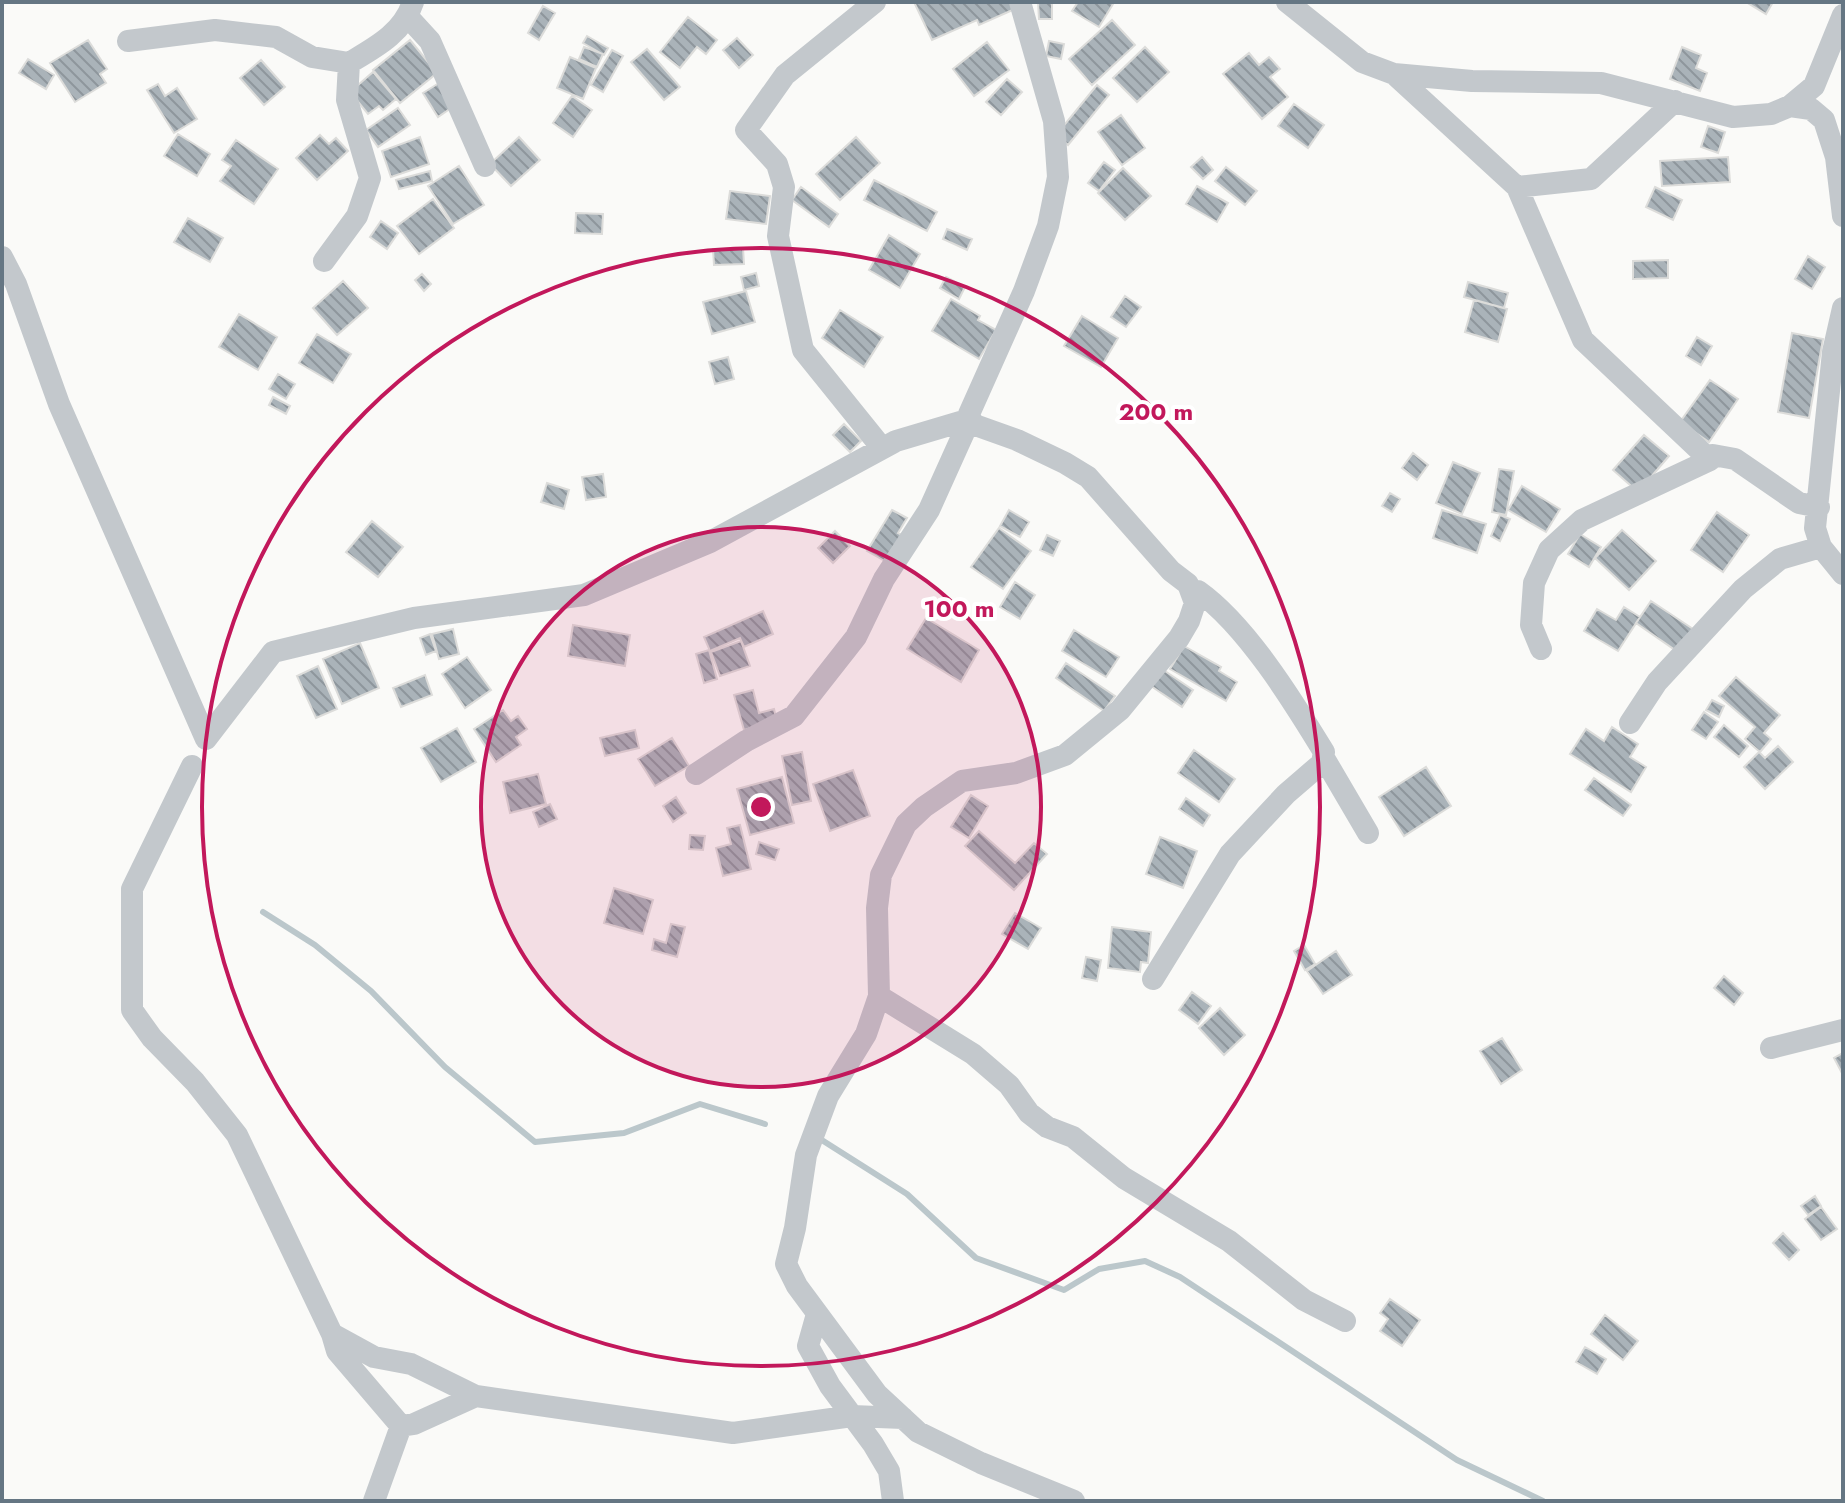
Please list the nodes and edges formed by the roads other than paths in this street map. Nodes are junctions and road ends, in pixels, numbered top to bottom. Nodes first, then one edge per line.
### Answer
1 (875, 2) edge
2 (1020, 2) edge
3 (1287, 2) edge
4 (411, 9) edge
5 (1843, 15) edge
6 (128, 41) dead end
7 (349, 63) junction
8 (1394, 74) junction
9 (1814, 86) junction
10 (1675, 101) junction
11 (1790, 106) junction
12 (1824, 120) junction
13 (485, 166) dead end
14 (1517, 187) junction
15 (1843, 216) edge
16 (2, 257) edge
17 (324, 261) dead end
18 (1843, 308) edge
19 (970, 419) junction
20 (882, 448) junction
21 (1710, 460) junction
22 (1819, 507) junction
23 (1821, 547) junction
24 (1843, 574) edge
25 (1194, 595) junction
26 (1541, 649) dead end
27 (1630, 723) dead end
28 (1324, 758) junction
29 (192, 766) dead end
30 (696, 774) dead end
31 (1368, 833) dead end
32 (1153, 979) dead end
33 (879, 996) junction
34 (1843, 1030) edge
35 (1771, 1048) dead end
36 (817, 1314) junction
37 (1345, 1321) dead end
38 (332, 1334) junction
39 (476, 1396) junction
40 (852, 1416) junction
41 (903, 1418) junction
42 (401, 1426) junction
43 (374, 1501) edge
44 (893, 1501) edge
45 (1074, 1501) edge

1 - 20 street
2 - 19 street
3 - 8 street
4 - 7 street
4 - 13 street
5 - 9 street
6 - 7 street
7 - 17 street
8 - 10 street
8 - 14 street
9 - 11 street
9 - 12 street
10 - 11 street
10 - 14 street
11 - 12 street
12 - 15 street
14 - 21 street
16 - 20 street
18 - 22 street
19 - 20 street
19 - 25 street
19 - 30 street
21 - 22 street
21 - 26 street
22 - 23 street
23 - 24 street
23 - 27 street
25 - 28 street
25 - 33 street
28 - 31 street
28 - 32 street
29 - 38 street
33 - 36 street
33 - 37 street
34 - 35 street
36 - 40 street
36 - 41 street
38 - 39 street
38 - 42 street
39 - 40 street
39 - 42 street
40 - 41 street
40 - 44 street
41 - 45 street
42 - 43 street

